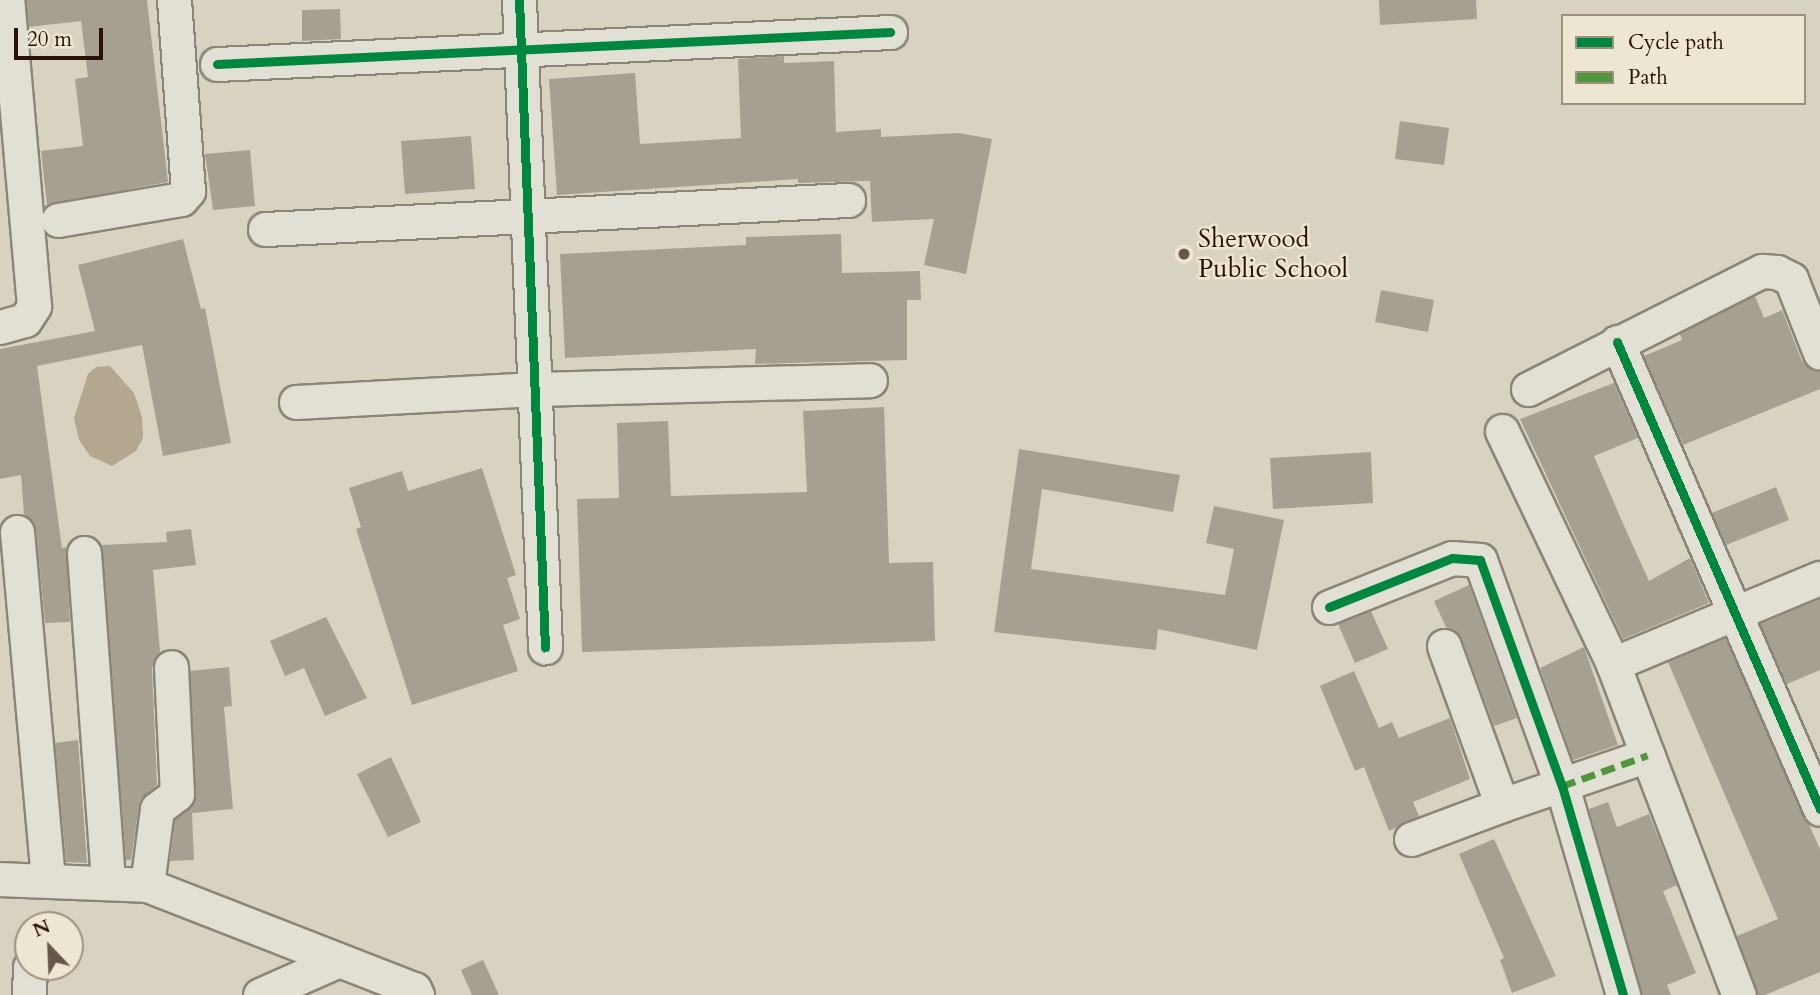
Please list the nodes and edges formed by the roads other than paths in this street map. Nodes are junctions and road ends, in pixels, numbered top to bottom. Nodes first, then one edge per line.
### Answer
1 (6, 0) edge
2 (174, 0) edge
3 (519, 0) edge
4 (890, 33) dead end
5 (522, 47) junction
6 (217, 64) dead end
7 (848, 200) dead end
8 (530, 217) junction
9 (58, 220) dead end
10 (265, 229) dead end
11 (1, 324) edge
12 (1617, 342) junction
13 (1820, 353) edge
14 (870, 380) dead end
15 (536, 389) junction
16 (1528, 389) dead end
17 (296, 402) dead end
18 (1502, 431) dead end
19 (18, 532) dead end
20 (84, 553) dead end
21 (1820, 578) edge
22 (1329, 607) dead end
23 (1734, 615) junction
24 (1444, 646) dead end
25 (545, 647) dead end
26 (1613, 664) junction
27 (171, 667) dead end
28 (1647, 755) junction
29 (1562, 786) junction
30 (1503, 805) junction
31 (1820, 809) edge
32 (1411, 839) dead end
33 (48, 878) junction
34 (0, 879) edge
35 (107, 880) junction
36 (147, 885) junction
37 (381, 985) edge
38 (260, 995) edge
39 (305, 995) edge
40 (1623, 995) edge
41 (1740, 995) edge

1 - 11 street
2 - 9 street
3 - 5 street
4 - 5 street
5 - 6 street
5 - 8 street
7 - 8 street
8 - 10 street
8 - 15 street
12 - 13 street
12 - 16 street
12 - 23 street
14 - 15 street
15 - 17 street
15 - 25 street
18 - 26 street
19 - 33 street
20 - 35 street
21 - 23 street
22 - 29 street
23 - 26 street
23 - 31 street
24 - 30 street
26 - 28 street
27 - 36 street
28 - 29 street
28 - 41 street
29 - 30 street
29 - 40 street
30 - 32 street
33 - 34 street
33 - 35 street
35 - 36 street
36 - 37 street
37 - 38 street
37 - 39 street

